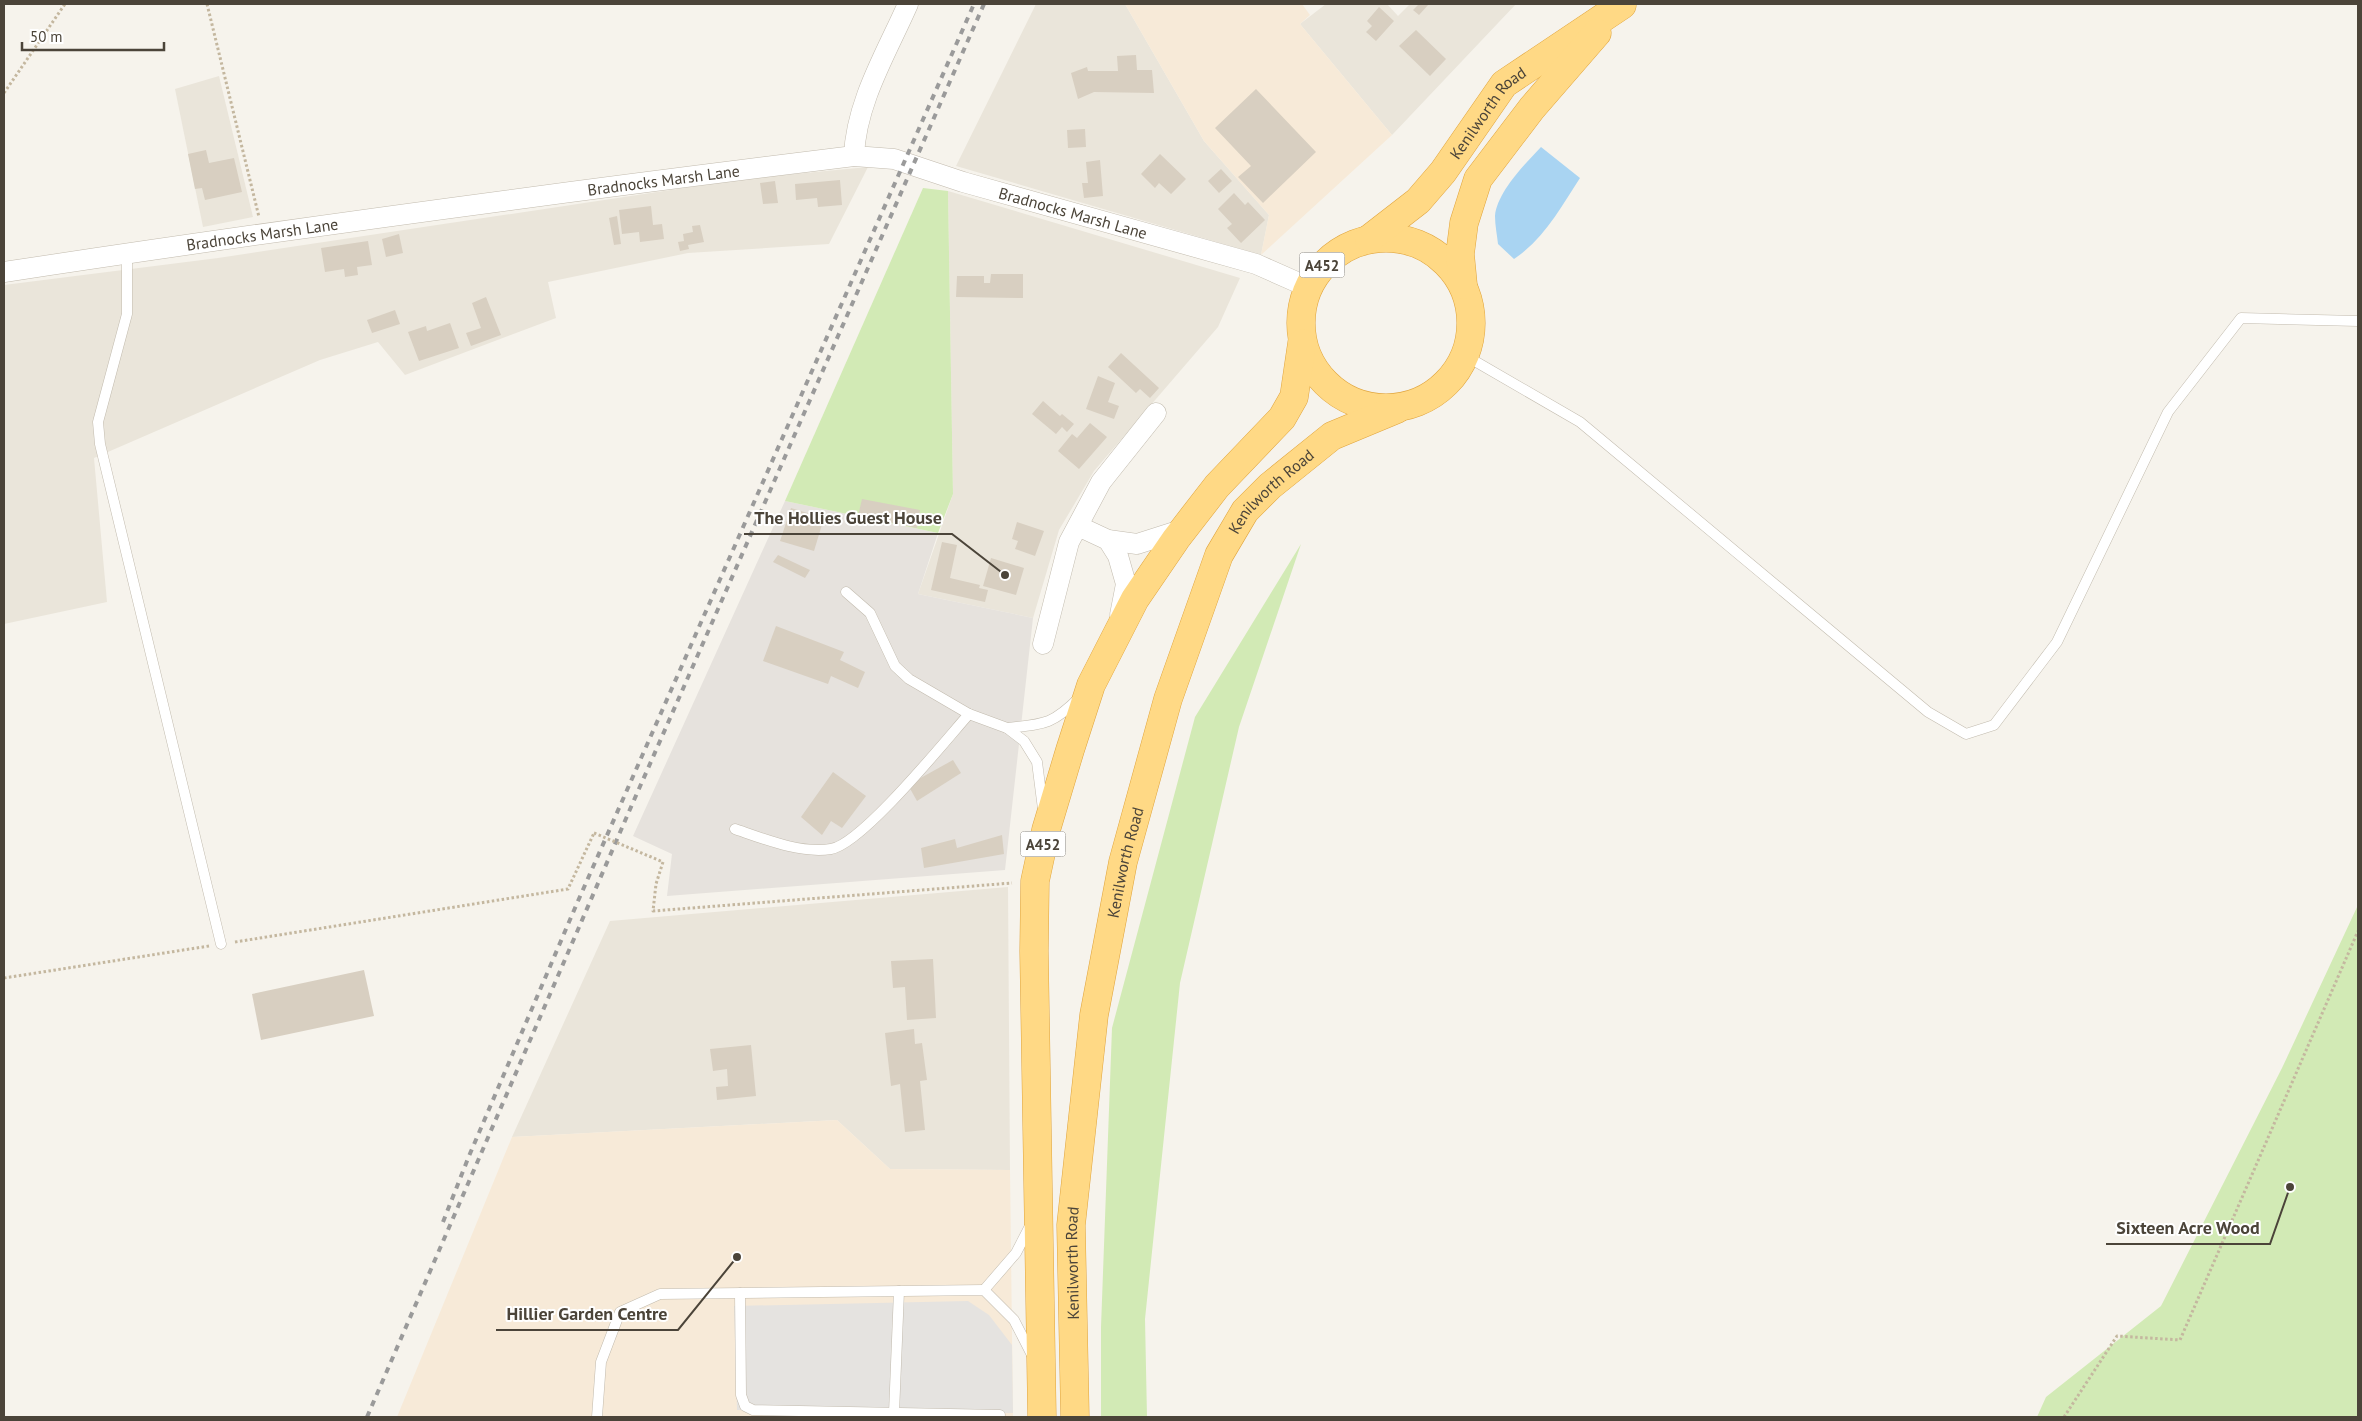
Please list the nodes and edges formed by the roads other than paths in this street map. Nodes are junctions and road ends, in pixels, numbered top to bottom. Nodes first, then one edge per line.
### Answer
1 (908, 4) edge
2 (1622, 4) edge
3 (854, 156) junction
4 (1369, 239) junction
5 (127, 254) junction
6 (4, 272) edge
7 (1463, 286) junction
8 (1308, 287) junction
9 (2358, 321) edge
10 (1302, 343) junction
11 (1466, 356) junction
12 (1397, 409) junction
13 (1156, 414) dead end
14 (1078, 526) junction
15 (1184, 529) junction
16 (1108, 540) junction
17 (846, 592) dead end
18 (1116, 635) junction
19 (1043, 644) dead end
20 (1092, 685) junction
21 (969, 714) junction
22 (1007, 728) junction
23 (735, 829) dead end
24 (1046, 830) junction
25 (221, 944) road end
26 (1040, 1208) junction
27 (984, 1290) junction
28 (899, 1291) junction
29 (740, 1293) junction
30 (1042, 1374) junction
31 (894, 1413) junction
32 (1000, 1416) dead end
33 (597, 1417) edge
34 (1042, 1417) edge
35 (1075, 1417) edge

1 - 3 street
2 - 4 highway, Kenilworth Road / A452
2 - 7 highway, Kenilworth Road / A452
3 - 5 street, Bradnocks Marsh Lane
3 - 8 street, Bradnocks Marsh Lane
4 - 7 highway, A452
4 - 8 highway, A452
5 - 6 street, Bradnocks Marsh Lane
5 - 25 lane
7 - 11 highway, A452
8 - 10 highway, A452
9 - 11 lane
10 - 12 highway, A452
10 - 15 highway, Kenilworth Road / A452
11 - 12 highway, A452
12 - 35 highway, Kenilworth Road / A452
13 - 14 street
14 - 16 street
14 - 19 street
15 - 16 street
15 - 18 highway, Kenilworth Road / A452
16 - 18 street, Kenilworth Road
17 - 21 lane
18 - 20 highway, Kenilworth Road / A452
20 - 22 lane
20 - 24 highway, Kenilworth Road / A452
21 - 22 lane
21 - 23 lane
22 - 24 lane
24 - 26 highway, Kenilworth Road / A452
26 - 27 lane
26 - 30 highway, Kenilworth Road / A452
27 - 28 lane
27 - 30 lane
28 - 29 lane
28 - 31 lane
29 - 31 lane
29 - 33 lane
30 - 34 highway, Kenilworth Road / A452
31 - 32 lane

